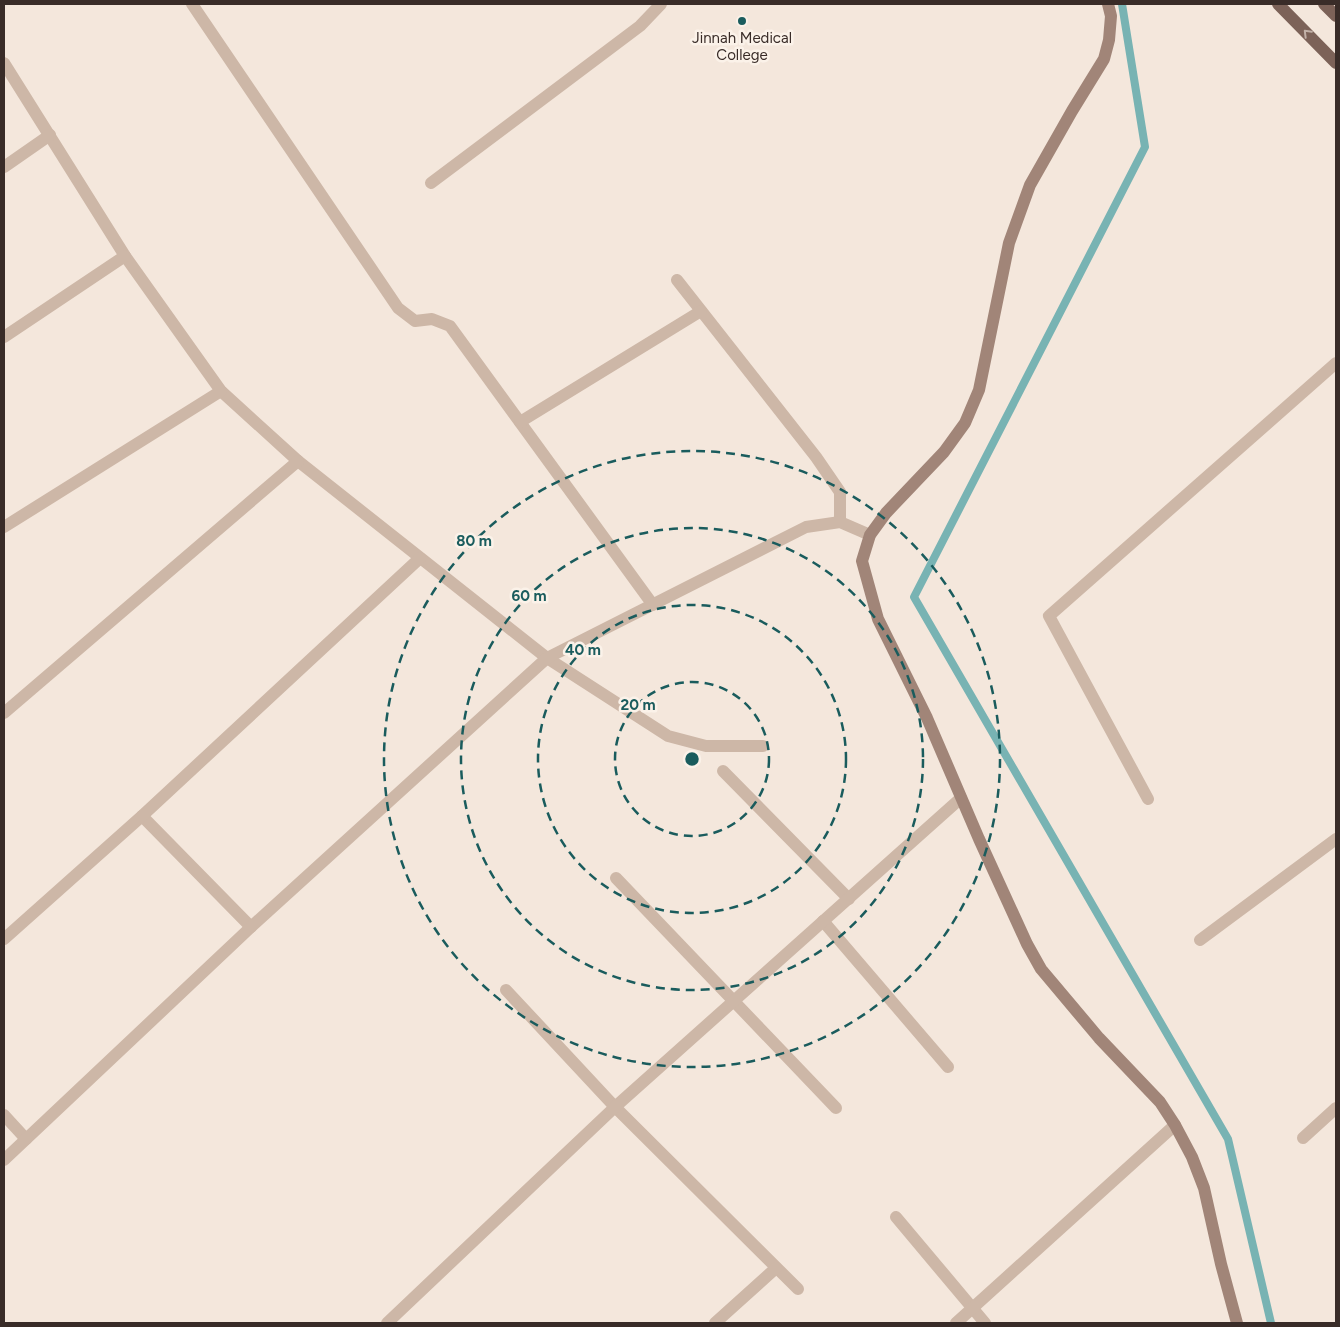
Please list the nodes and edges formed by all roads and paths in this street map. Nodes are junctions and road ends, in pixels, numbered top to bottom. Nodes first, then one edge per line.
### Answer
1 (192, 4) edge
2 (660, 4) edge
3 (1108, 4) edge
4 (1278, 4) edge
5 (1324, 4) edge
6 (1336, 16) edge
7 (4, 63) edge
8 (1336, 63) edge
9 (50, 135) junction
10 (4, 167) edge
11 (431, 183) dead end
12 (125, 256) junction
13 (677, 280) dead end
14 (701, 311) junction
15 (4, 337) edge
16 (1336, 362) edge
17 (221, 392) junction
18 (520, 422) junction
19 (298, 461) junction
20 (840, 522) junction
21 (4, 527) edge
22 (870, 535) junction
23 (420, 558) junction
24 (653, 605) junction
25 (547, 658) junction
26 (4, 713) edge
27 (763, 746) dead end
28 (723, 772) dead end
29 (961, 798) junction
30 (1148, 799) dead end
31 (142, 816) junction
32 (1336, 839) edge
33 (616, 878) dead end
34 (848, 898) junction
35 (823, 921) junction
36 (251, 927) junction
37 (4, 939) edge
38 (1200, 940) dead end
39 (506, 990) dead end
40 (733, 1002) junction
41 (948, 1066) dead end
42 (615, 1107) junction
43 (836, 1108) dead end
44 (1336, 1108) edge
45 (4, 1114) edge
46 (1175, 1125) junction
47 (1303, 1138) dead end
48 (26, 1139) junction
49 (4, 1160) edge
50 (896, 1217) dead end
51 (776, 1268) junction
52 (798, 1289) dead end
53 (972, 1309) junction
54 (387, 1323) edge
55 (715, 1323) edge
56 (956, 1323) edge
57 (985, 1323) edge
58 (1238, 1323) edge

1 - 18 street
2 - 11 street
3 - 22 street
8 -> 4 main road
5 - 6 main road
7 - 9 street
9 - 10 street
9 - 12 street
12 - 15 street
12 - 17 street
13 - 14 street
14 - 18 street
14 - 20 street
16 - 30 street
17 - 19 street
17 - 21 street
18 - 24 street
19 - 23 street
19 - 26 street
20 - 22 street
20 - 24 street
22 - 29 street
23 - 25 street
23 - 31 street
24 - 25 street
25 - 27 street
25 - 36 street
28 - 34 street
29 - 34 street
29 - 46 street
31 - 36 street
31 - 37 street
32 - 38 street
33 - 40 street
34 - 35 street
35 - 40 street
35 - 41 street
36 - 48 street
39 - 42 street
40 - 42 street
40 - 43 street
42 - 51 street
42 - 54 street
44 - 47 street
45 - 48 street
46 - 53 street
46 - 58 street
48 - 49 street
50 - 53 street
51 - 52 street
51 - 55 street
53 - 56 street
53 - 57 street

